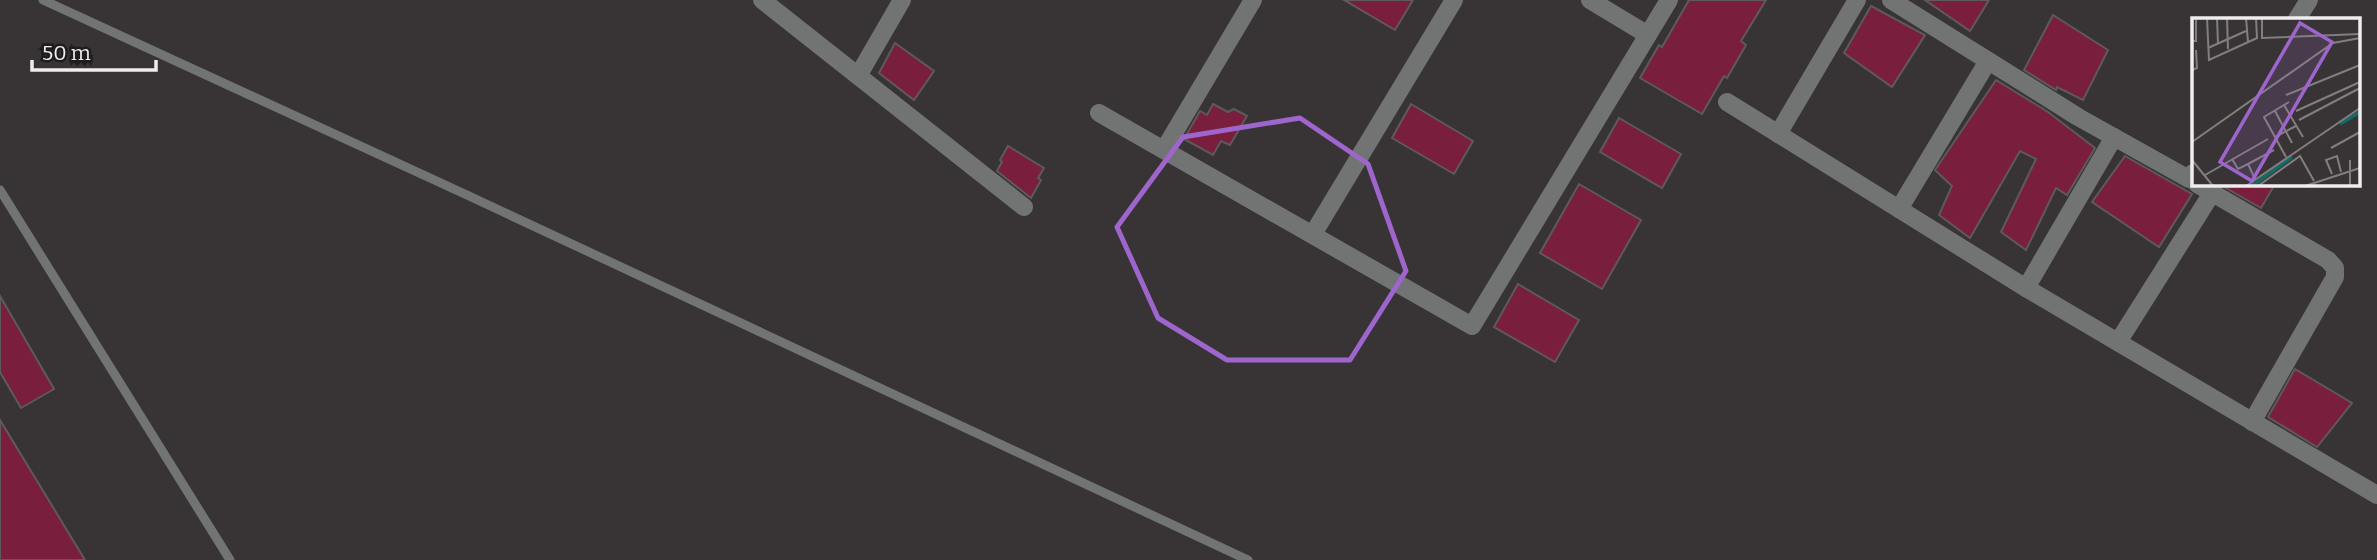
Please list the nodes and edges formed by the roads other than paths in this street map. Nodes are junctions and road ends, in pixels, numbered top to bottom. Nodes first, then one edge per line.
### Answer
1 (43, 0) edge
2 (762, 0) edge
3 (902, 0) edge
4 (1253, 0) edge
5 (1454, 0) edge
6 (1590, 0) edge
7 (1669, 0) edge
8 (1857, 0) edge
9 (1892, 0) edge
10 (2309, 0) edge
11 (2298, 18) edge
12 (1648, 35) junction
13 (1988, 61) junction
14 (858, 76) junction
15 (1727, 102) dead end
16 (1099, 113) dead end
17 (1778, 134) junction
18 (2114, 137) junction
19 (1164, 148) junction
20 (2192, 179) edge
21 (2195, 186) edge
22 (2204, 186) edge
23 (0, 190) edge
24 (1024, 208) dead end
25 (1899, 209) junction
26 (1313, 234) junction
27 (2026, 288) junction
28 (2118, 342) junction
29 (2252, 422) junction
30 (2377, 495) edge
31 (230, 560) edge
32 (1248, 560) edge

1 - 32 lane
2 - 14 street
3 - 14 street
4 - 19 street
5 - 26 street
6 - 12 street
7 - 12 street
8 - 17 street
9 - 13 street
10 - 11 street
12 - 26 street
13 - 18 street
13 - 25 street
14 - 24 street
15 - 17 street
16 - 19 street
17 - 25 street
18 - 20 street
18 - 27 street
19 - 26 street
21 - 28 street
22 - 29 street
23 - 31 lane
25 - 27 street
27 - 28 street
28 - 29 street
29 - 30 street

